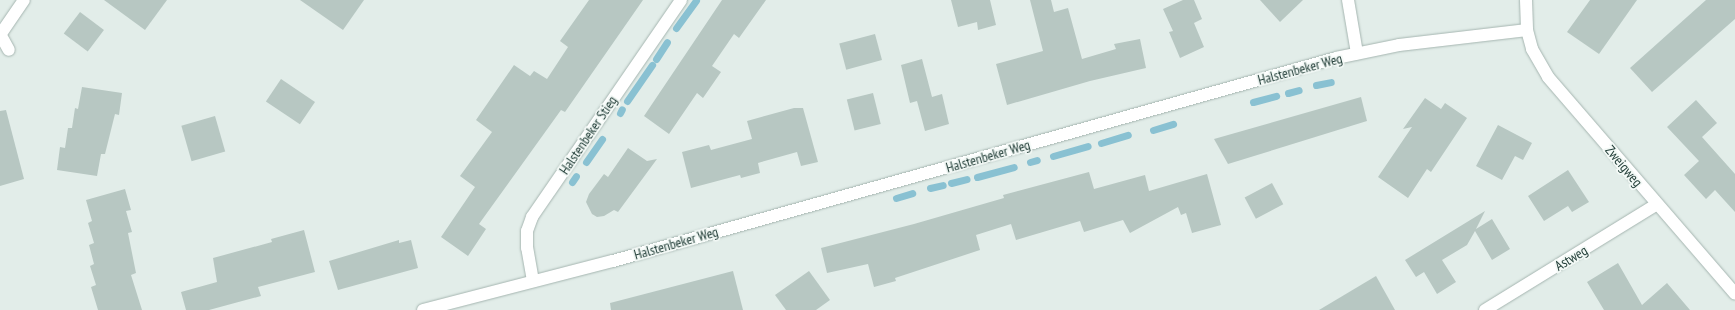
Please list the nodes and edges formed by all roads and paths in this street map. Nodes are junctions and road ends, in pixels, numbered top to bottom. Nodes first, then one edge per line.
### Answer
1 (24, 0) edge
2 (681, 0) edge
3 (1348, 0) edge
4 (1526, 0) edge
5 (1527, 30) junction
6 (0, 34) edge
7 (9, 50) dead end
8 (1357, 53) junction
9 (1657, 204) junction
10 (533, 281) junction
11 (1735, 294) edge
12 (423, 310) edge
13 (1484, 310) edge

1 - 6 street
2 - 10 street, Halstenbeker Stieg
3 - 8 street
4 - 5 street
5 - 8 street, Halstenbeker Weg
5 - 9 street, Zweigweg
6 - 7 street
8 - 10 street, Halstenbeker Weg
9 - 11 street, Zweigweg
9 - 13 street, Astweg
10 - 12 street, Halstenbeker Weg

